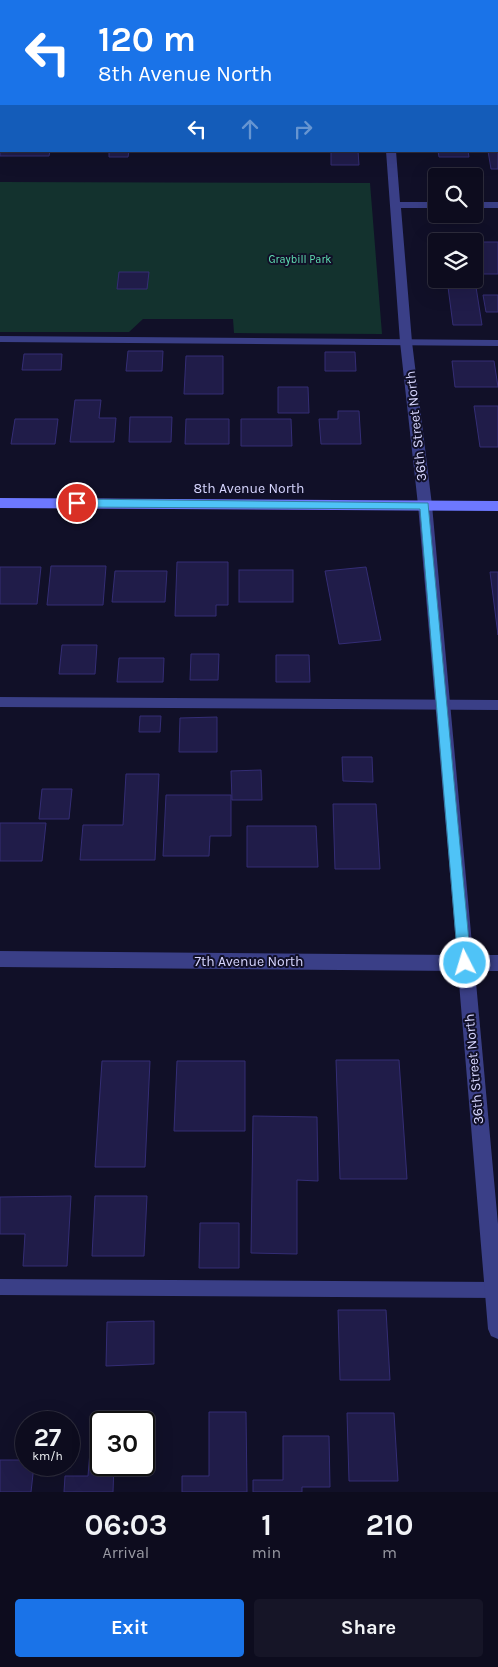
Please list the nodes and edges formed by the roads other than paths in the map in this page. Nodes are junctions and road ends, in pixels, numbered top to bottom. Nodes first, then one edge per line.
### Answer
1 (391, 152) edge
2 (396, 205) junction
3 (428, 205) edge
4 (483, 205) edge
5 (498, 205) edge
6 (0, 339) edge
7 (406, 342) junction
8 (498, 343) edge
9 (0, 503) edge
10 (425, 505) junction
11 (498, 506) edge
12 (0, 702) edge
13 (442, 704) junction
14 (498, 704) edge
15 (0, 960) edge
16 (465, 963) junction
17 (498, 963) edge
18 (0, 1286) edge
19 (496, 1290) edge
20 (498, 1328) edge

1 - 2 street, 36th Street North
2 - 3 street
2 - 7 street, 36th Street North
4 - 5 street
6 - 7 lane
7 - 8 lane
7 - 10 street, 36th Street North
9 - 10 street, 8th Avenue North
10 - 11 street, 8th Avenue North
10 - 13 street, 36th Street North
12 - 13 lane
13 - 14 lane
13 - 16 street, 36th Street North
15 - 16 street, 7th Avenue North
16 - 17 street, 7th Avenue North
16 - 19 street, 36th Street North
18 - 19 lane
19 - 20 street, 36th Street North

